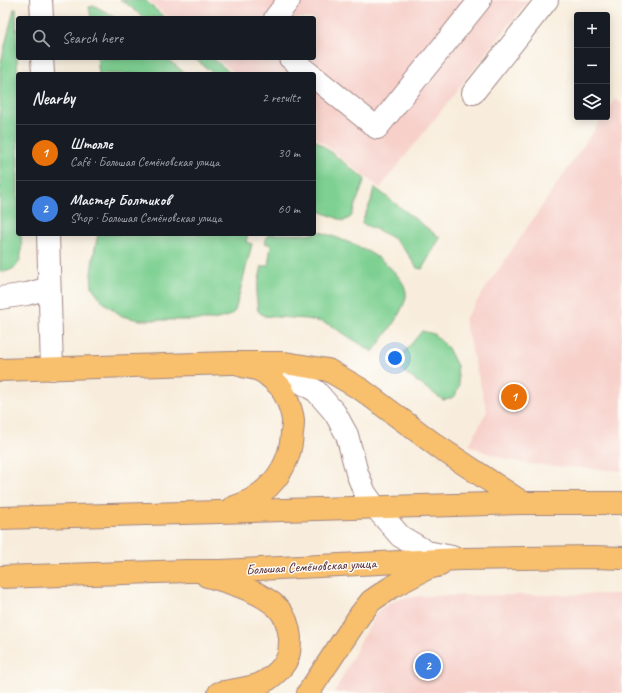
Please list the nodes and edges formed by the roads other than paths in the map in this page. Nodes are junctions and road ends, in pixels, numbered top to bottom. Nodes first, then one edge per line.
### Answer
1 (41, 0) edge
2 (289, 0) edge
3 (480, 0) edge
4 (546, 0) edge
5 (42, 16) edge
6 (277, 16) edge
7 (42, 60) edge
8 (292, 60) edge
9 (42, 72) edge
10 (308, 72) edge
11 (316, 79) edge
12 (473, 94) dead end
13 (48, 236) edge
14 (50, 288) junction
15 (0, 298) edge
16 (230, 363) junction
17 (52, 369) junction
18 (0, 370) edge
19 (622, 503) edge
20 (523, 504) junction
21 (374, 507) junction
22 (219, 512) junction
23 (0, 518) edge
24 (460, 558) junction
25 (622, 558) edge
26 (221, 575) junction
27 (0, 576) edge
28 (218, 693) edge
29 (308, 693) edge

1 - 5 street
2 - 6 street
3 - 11 street
4 - 12 street
7 - 9 street
8 - 10 street
13 - 14 street
14 - 15 street
14 - 17 street
16 - 17 main road
16 - 20 main road
16 - 21 street
16 - 22 main road
17 - 18 main road
19 - 20 main road
20 - 21 main road
21 - 22 main road
21 - 24 street
22 - 23 main road, bridge
24 - 25 main road, Большая Семёновская улица
24 - 26 main road, Большая Семёновская улица
24 - 29 main road
26 - 27 main road, bridge
26 - 28 main road

